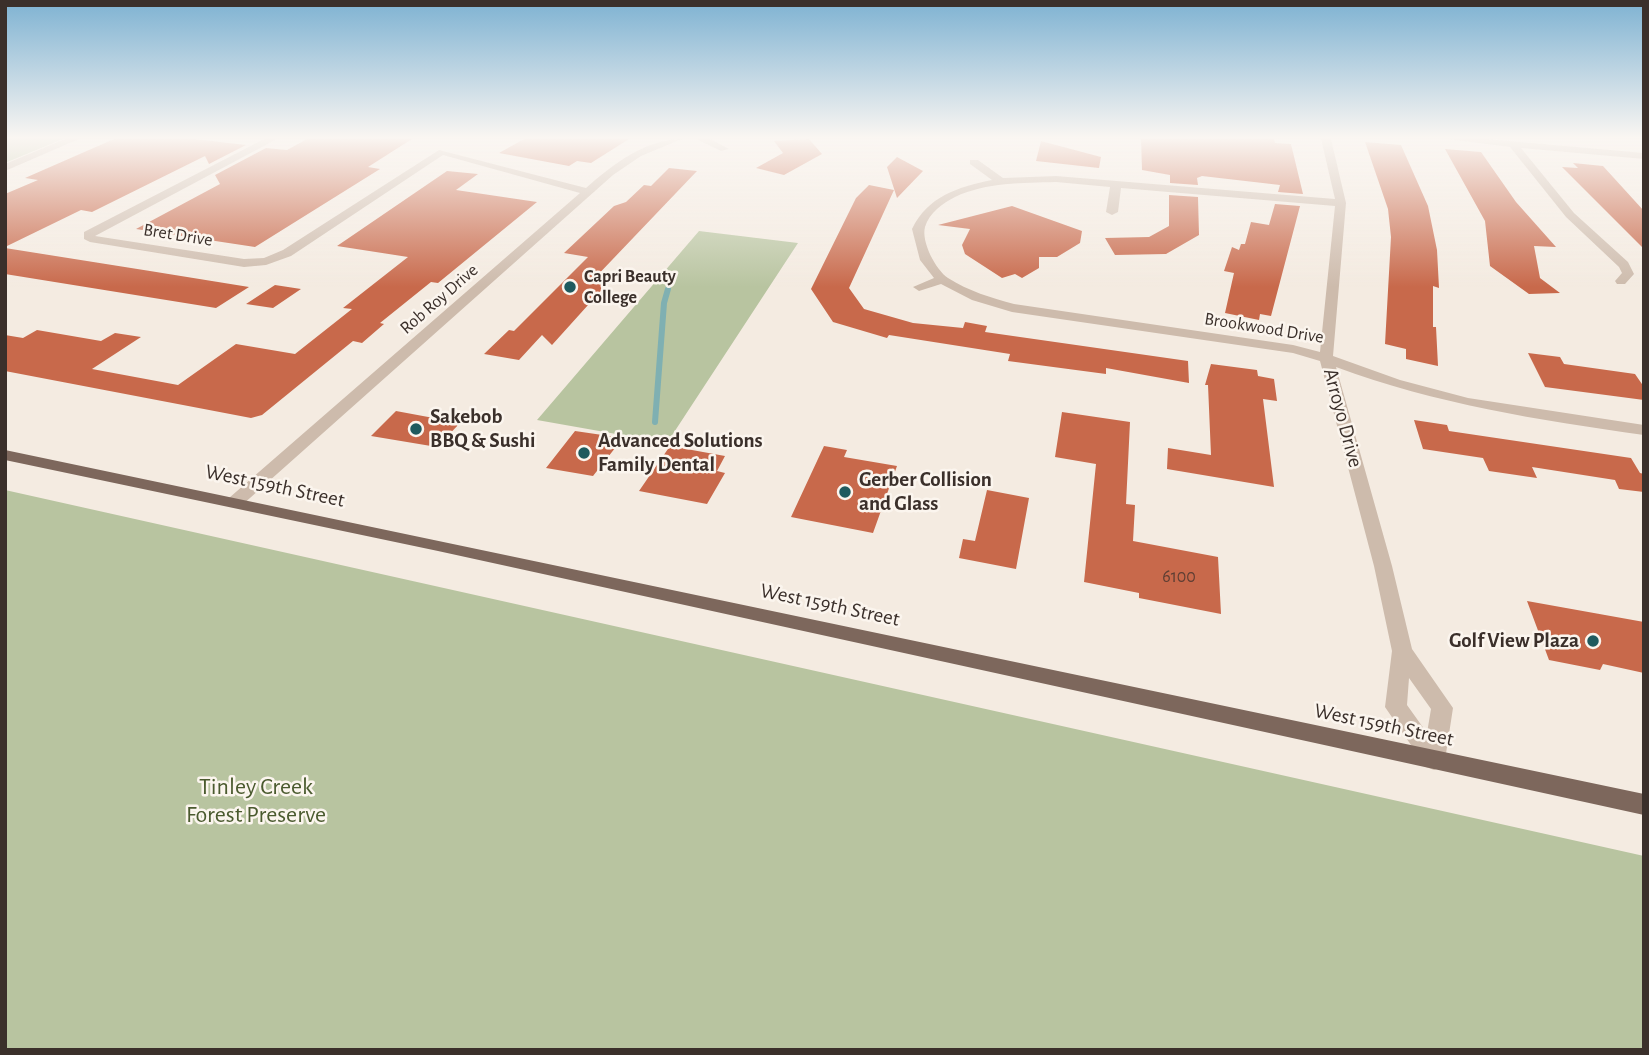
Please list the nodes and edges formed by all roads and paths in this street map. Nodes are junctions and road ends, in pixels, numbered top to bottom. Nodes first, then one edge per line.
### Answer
1 (177, 188) edge
2 (386, 188) edge
3 (578, 188) edge
4 (592, 188) edge
5 (977, 188) edge
6 (1116, 188) edge
7 (1156, 188) edge
8 (1338, 188) edge
9 (1548, 188) edge
10 (588, 191) junction
11 (1341, 203) junction
12 (1112, 212) dead end
13 (942, 280) junction
14 (1621, 281) dead end
15 (919, 288) dead end
16 (1326, 357) junction
17 (1644, 430) edge
18 (5, 455) edge
19 (235, 502) junction
20 (1402, 651) junction
21 (1434, 760) junction
22 (1644, 806) edge

1 - 2 street, Bret Drive
3 - 10 street, Bret Drive
4 - 10 street, Rob Roy Drive
5 - 13 street
6 - 12 street
7 - 11 street
8 - 11 street, Arroyo Drive
9 - 14 street
10 - 19 street, Rob Roy Drive
11 - 16 street, Arroyo Drive
13 - 15 street
13 - 16 street, Brookwood Drive
16 - 17 street, Brookwood Drive
16 - 20 street, Arroyo Drive
18 - 19 main road, West 159th Street
19 - 21 main road, West 159th Street
20 - 21 street, Arroyo Drive
20 - 21 street, Arroyo Drive
21 - 22 main road, West 159th Street

